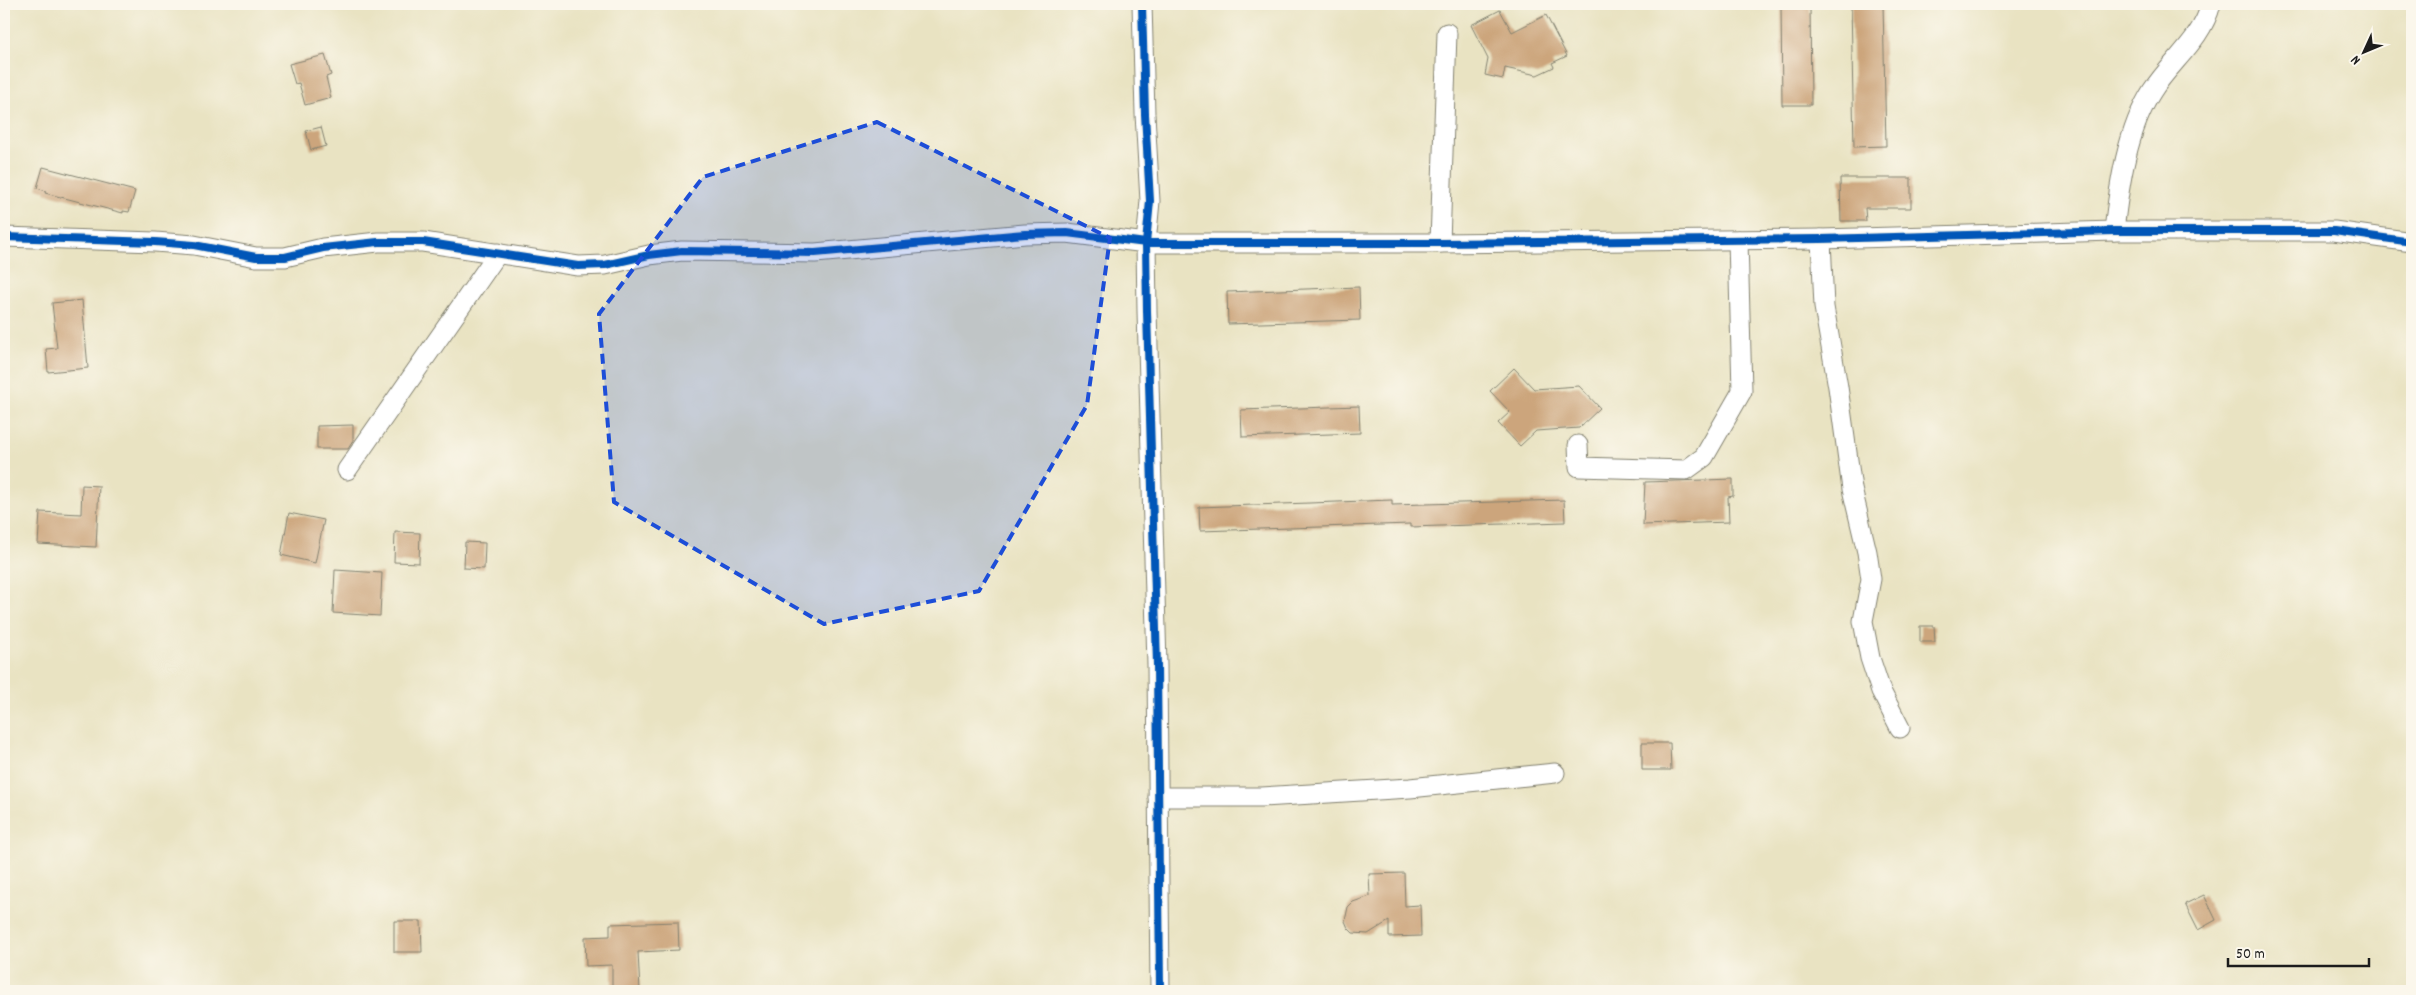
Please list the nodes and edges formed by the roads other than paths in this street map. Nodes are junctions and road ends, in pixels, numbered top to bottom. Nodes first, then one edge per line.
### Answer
1 (1142, 4) edge
2 (2211, 4) edge
3 (1447, 33) dead end
4 (2114, 231) junction
5 (4, 237) edge
6 (1821, 239) junction
7 (1738, 240) junction
8 (2412, 242) edge
9 (1146, 243) junction
10 (1440, 243) junction
11 (498, 253) junction
12 (1578, 445) dead end
13 (347, 470) dead end
14 (1900, 728) dead end
15 (1555, 774) dead end
16 (1158, 797) junction
17 (1160, 991) edge

1 - 9 street
2 - 4 street
3 - 10 street
4 - 6 street
4 - 8 street
5 - 11 street
6 - 7 street
6 - 14 street
7 - 10 street
7 - 12 street
9 - 10 street
9 - 11 street
9 - 16 street
11 - 13 street
15 - 16 street
16 - 17 street

